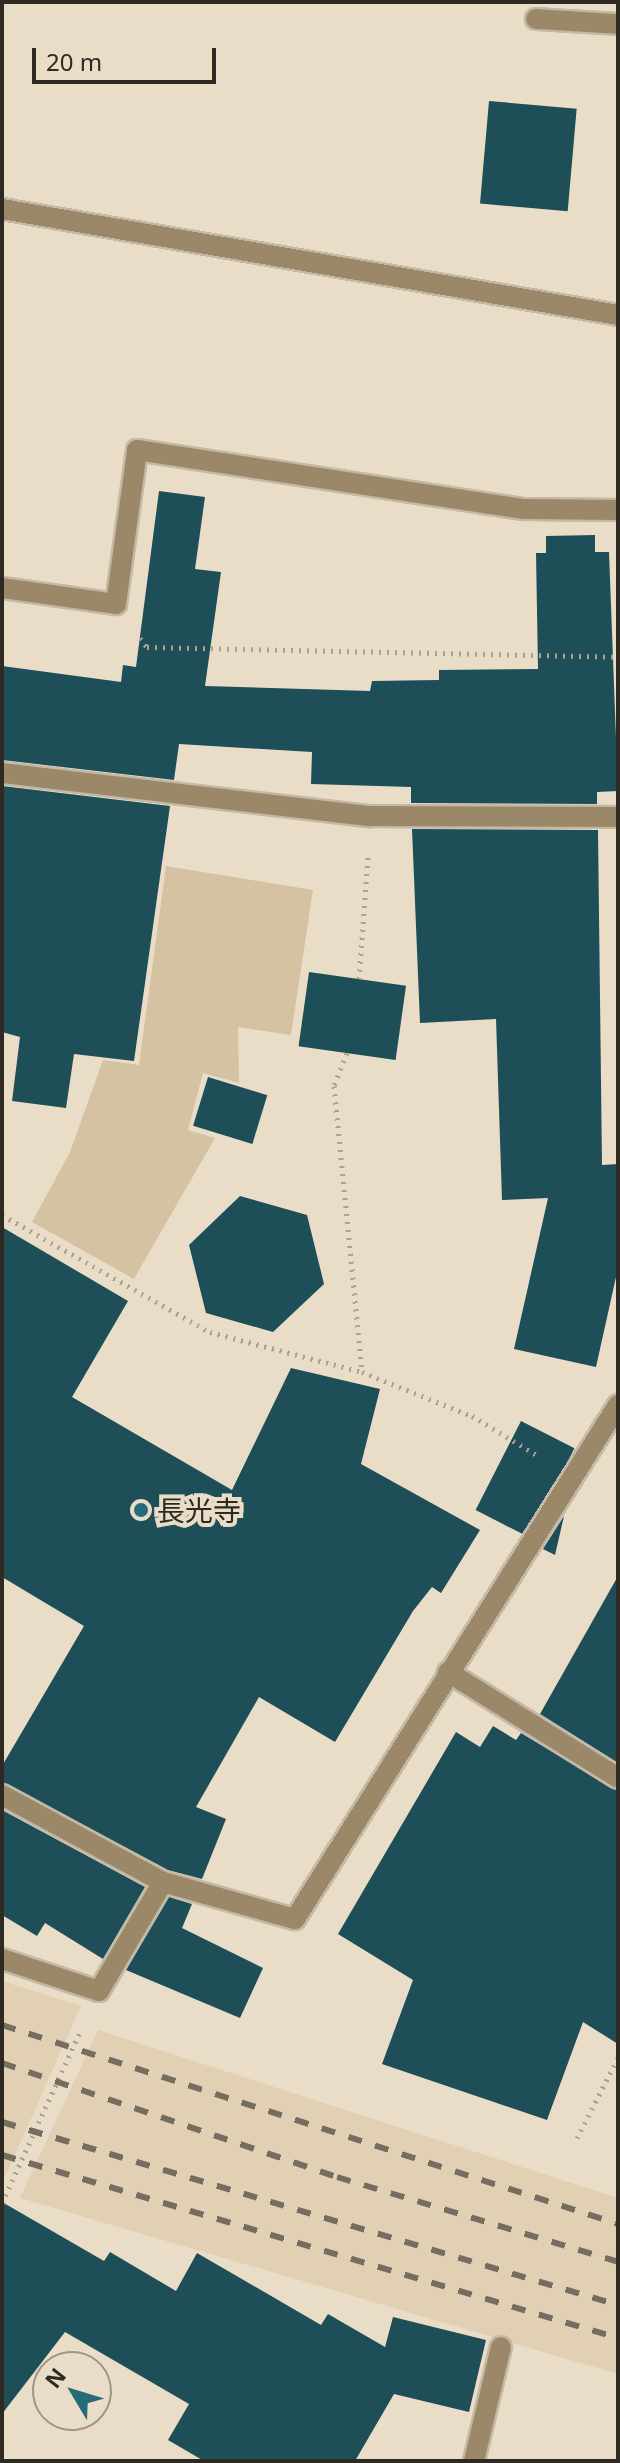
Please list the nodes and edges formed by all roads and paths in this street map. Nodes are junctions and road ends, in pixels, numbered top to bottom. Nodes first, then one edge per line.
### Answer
1 (536, 19) dead end
2 (618, 24) edge
3 (2, 209) edge
4 (618, 315) edge
5 (618, 510) edge
6 (2, 588) edge
7 (116, 604) junction
8 (618, 657) edge
9 (2, 773) edge
10 (370, 816) junction
11 (618, 817) edge
12 (359, 979) dead end
13 (347, 1053) dead end
14 (2, 1215) edge
15 (362, 1372) junction
16 (618, 1405) edge
17 (608, 1438) edge
18 (573, 1477) junction
19 (448, 1672) junction
20 (618, 1778) edge
21 (2, 1795) edge
22 (163, 1882) junction
23 (2, 1959) edge
24 (99, 1991) junction
25 (618, 2058) edge
26 (577, 2138) dead end
27 (2, 2203) edge
28 (501, 2347) dead end
29 (474, 2461) edge

1 - 2 street
3 - 4 street
5 - 7 street
6 - 7 street
7 - 8 path
9 - 10 street
10 - 11 street
10 - 12 path
13 - 15 path
14 - 15 path
15 - 18 path
16 - 17 street
17 - 18 street
18 - 19 street
19 - 20 street
19 - 22 street
21 - 22 street
22 - 24 street
23 - 24 street
24 - 27 path
25 - 26 path
28 - 29 street

